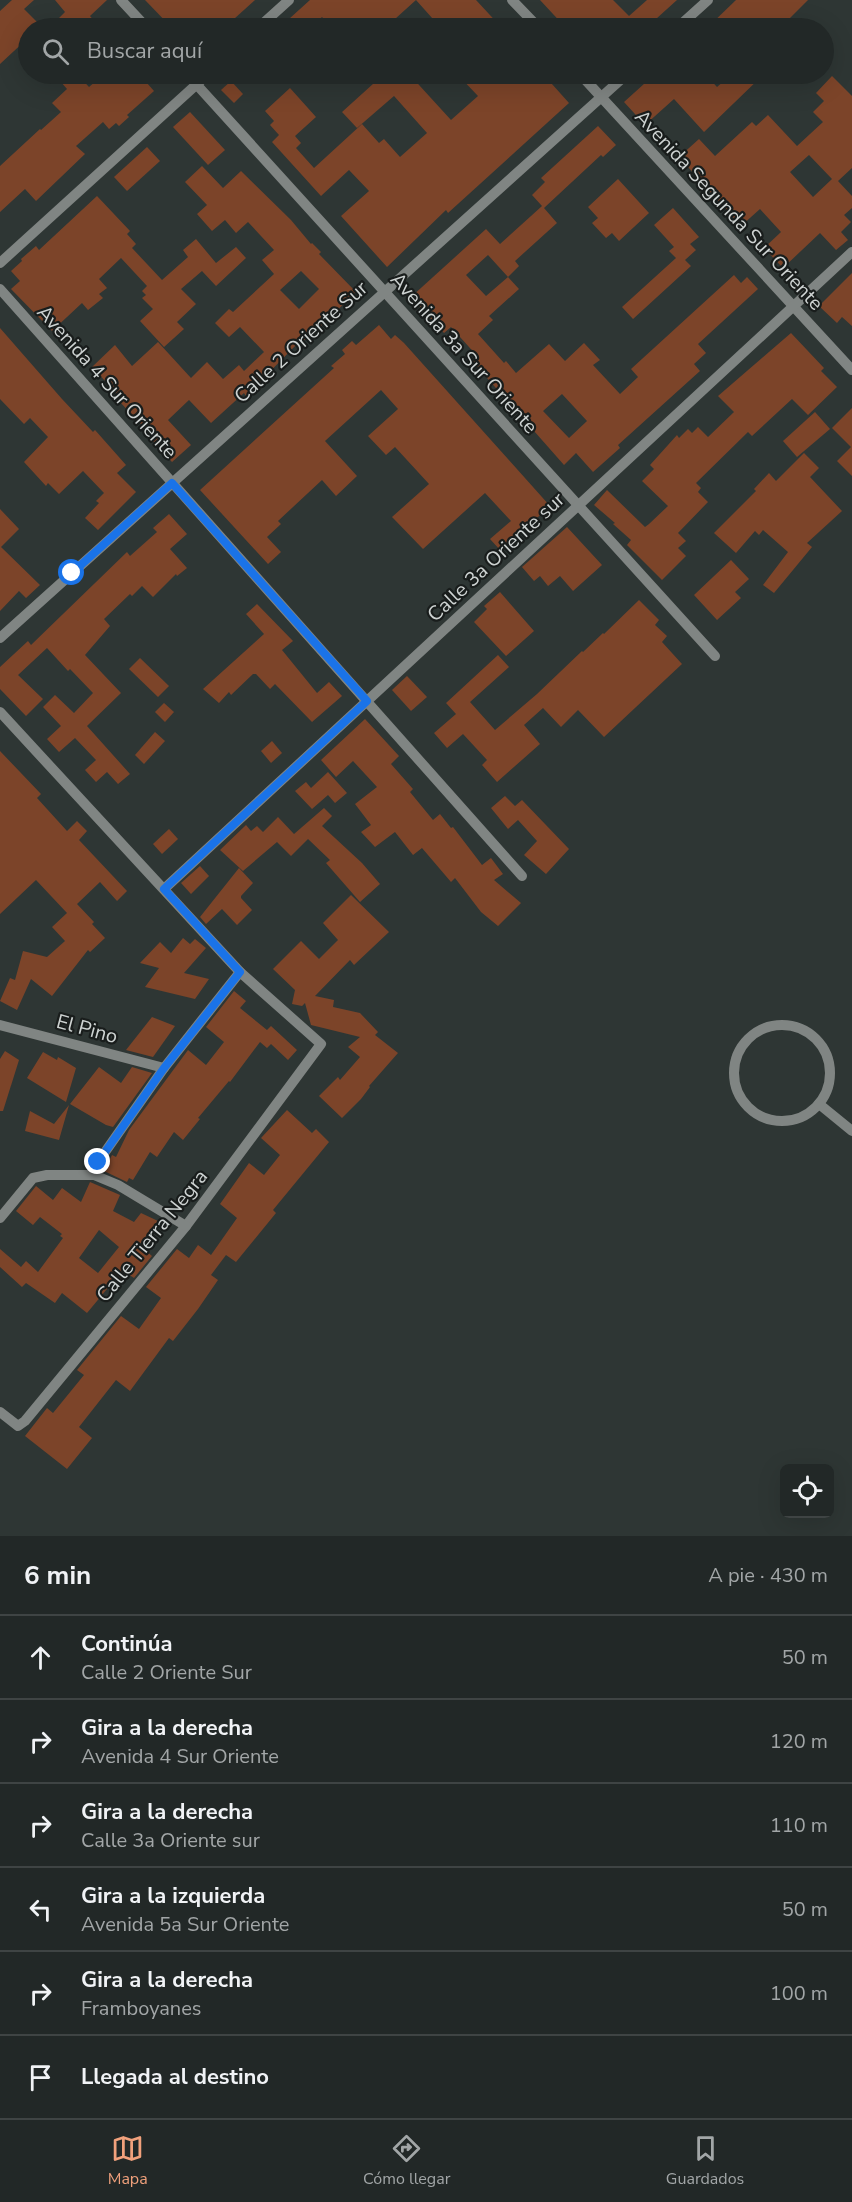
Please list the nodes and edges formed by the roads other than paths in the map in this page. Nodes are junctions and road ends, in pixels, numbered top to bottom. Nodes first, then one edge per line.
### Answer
1 (121, 0) edge
2 (289, 0) edge
3 (512, 0) edge
4 (708, 0) edge
5 (138, 18) edge
6 (269, 18) edge
7 (529, 18) edge
8 (687, 18) edge
9 (197, 84) joint
10 (589, 84) edge
11 (616, 84) edge
12 (601, 97) junction
13 (852, 252) edge
14 (0, 263) edge
15 (0, 289) edge
16 (385, 291) junction
17 (794, 306) junction
18 (852, 370) edge
19 (172, 483) junction
20 (578, 505) junction
21 (0, 638) edge
22 (715, 656) dead end
23 (367, 701) junction
24 (0, 712) edge
25 (522, 876) dead end
26 (164, 889) junction
27 (240, 972) junction
28 (1, 1027) edge
29 (164, 1068) junction
30 (819, 1104) junction
31 (852, 1131) edge
32 (93, 1174) junction
33 (0, 1218) edge
34 (186, 1226) junction
35 (0, 1412) edge

1 - 5 street
2 - 6 street
3 - 7 street
4 - 8 street
9 - 14 street
9 - 16 street, Avenida 3a Sur Oriente
10 - 12 street, Avenida Segunda Sur Oriente
11 - 12 street, Calle 2 Oriente Sur
12 - 16 street, Calle 2 Oriente Sur
12 - 17 street, Avenida Segunda Sur Oriente
13 - 17 street, Calle 3a Oriente sur
15 - 19 street, Avenida 4 Sur Oriente
16 - 19 street, Calle 2 Oriente Sur
16 - 20 street, Avenida 3a Sur Oriente
17 - 18 street, Avenida Segunda Sur Oriente
17 - 20 street, Calle 3a Oriente sur
19 - 21 street, Calle 2 Oriente Sur
19 - 23 street, Avenida 4 Sur Oriente
20 - 22 street, Avenida 3a Sur Oriente
20 - 23 street, Calle 3a Oriente sur
23 - 25 street, Avenida 4 Sur Oriente
23 - 26 street, Calle 3a Oriente sur
24 - 26 street
26 - 27 street
27 - 29 street
27 - 34 street, Calle Tierra Negra
28 - 29 street, El Pino
29 - 32 street
30 - 30 street
30 - 31 street
32 - 33 street
32 - 34 street
34 - 35 street, Calle Tierra Negra

